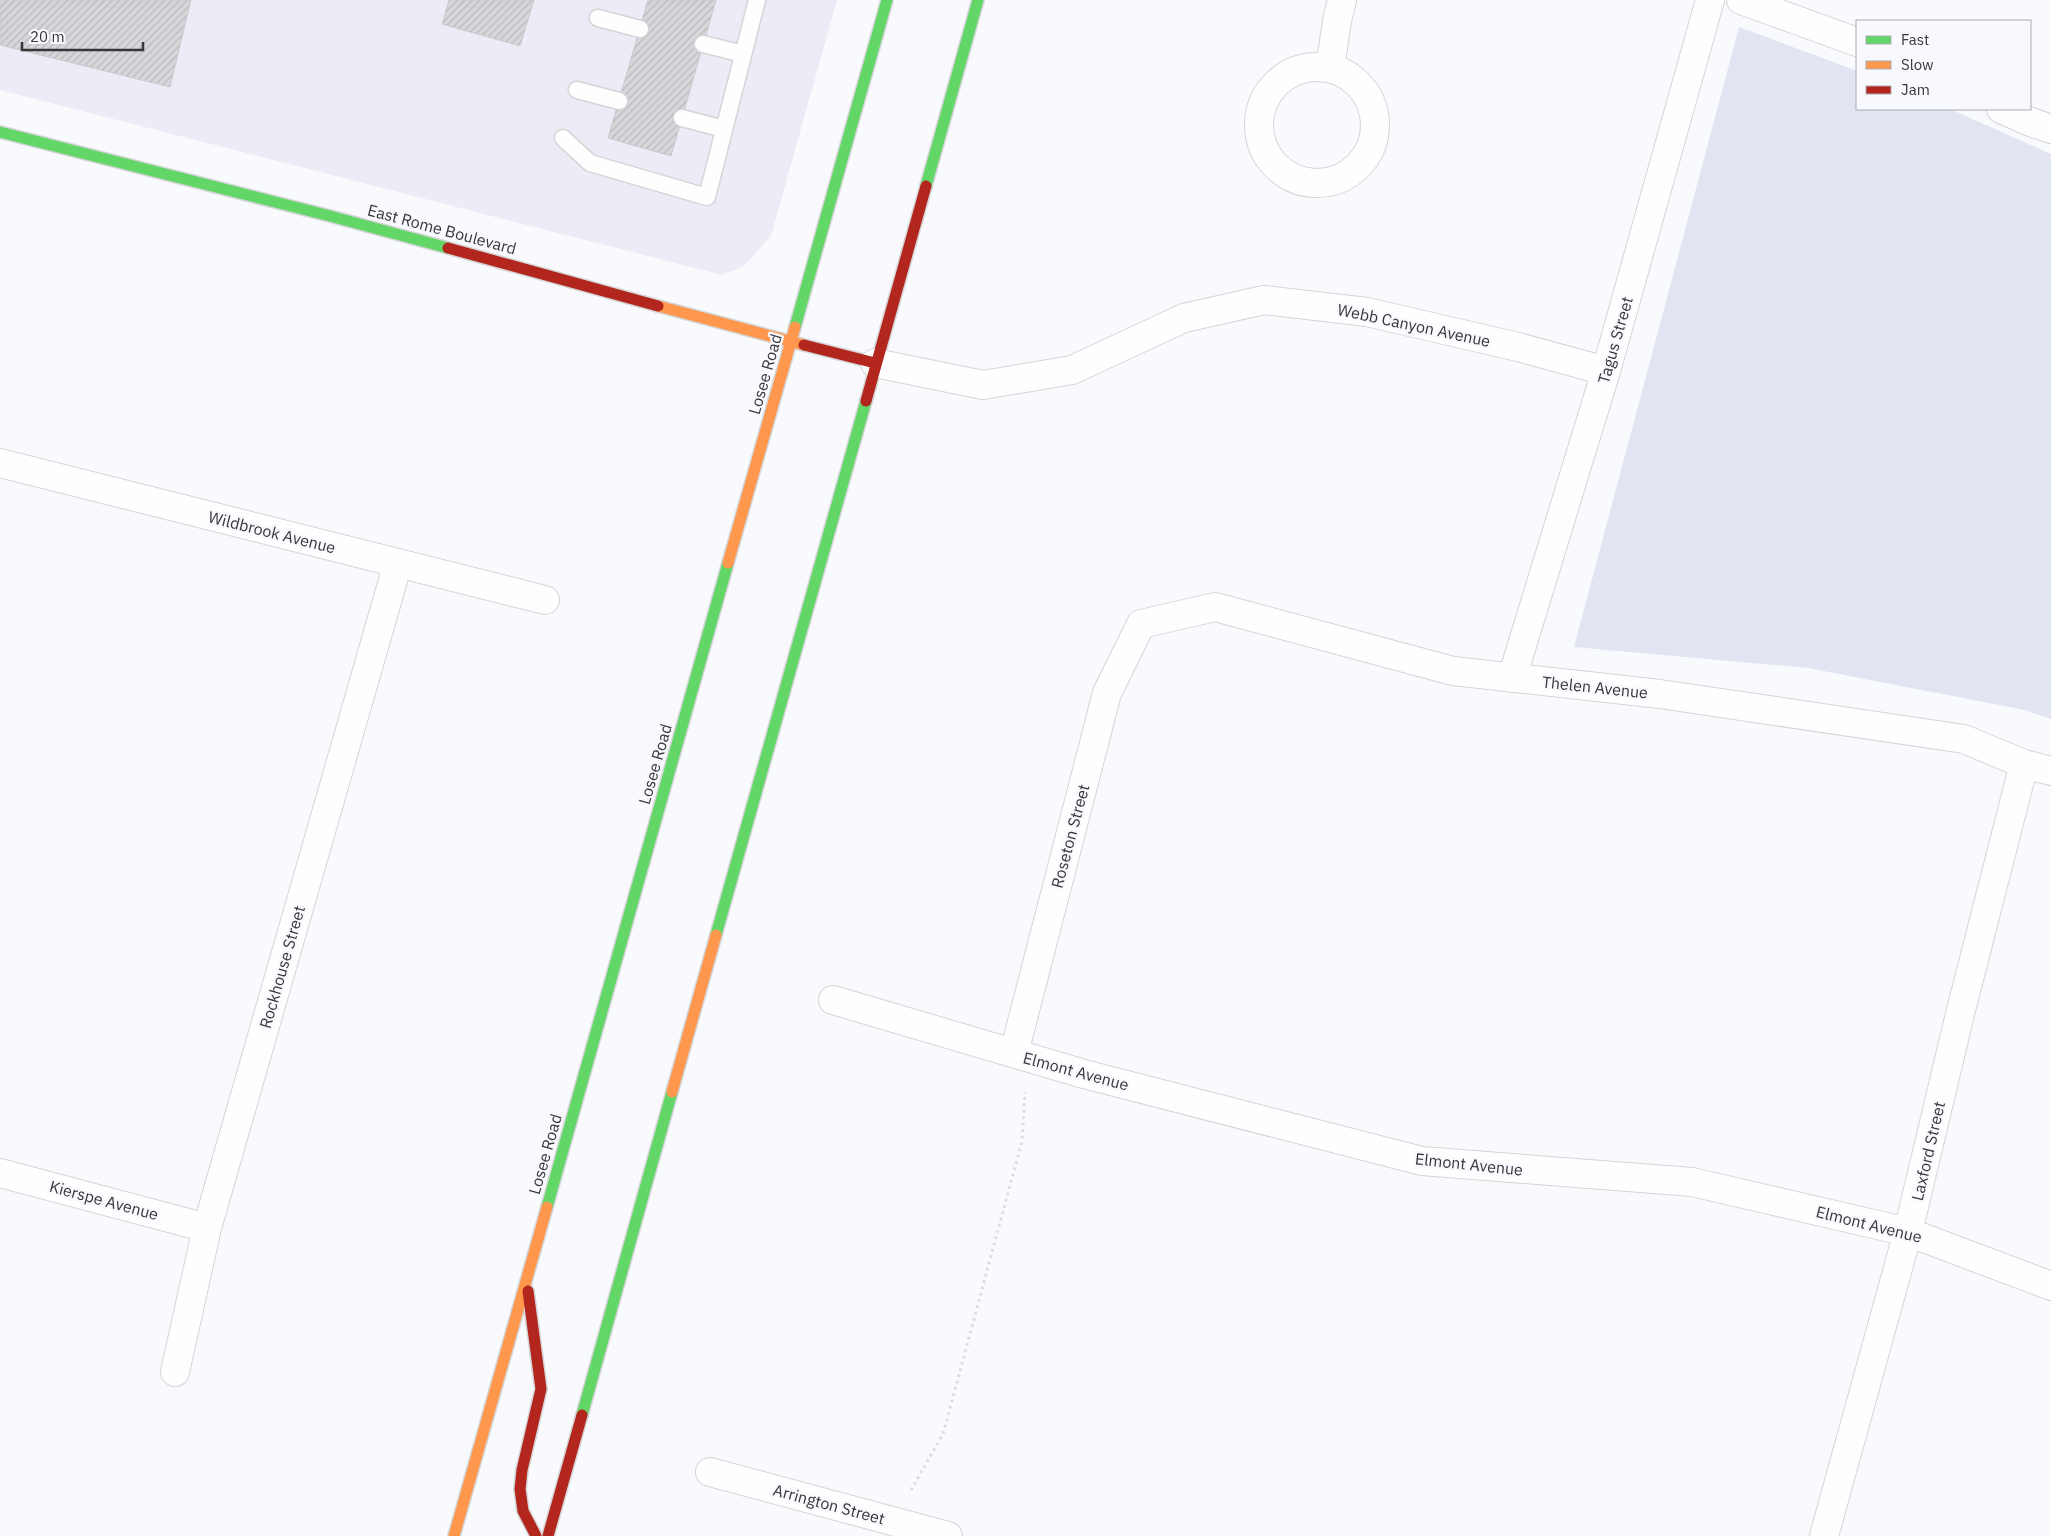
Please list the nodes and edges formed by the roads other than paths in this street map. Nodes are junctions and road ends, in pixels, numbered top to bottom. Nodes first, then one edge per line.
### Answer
1 (757, 0) edge
2 (887, 0) edge
3 (978, 0) edge
4 (1342, 0) edge
5 (1710, 0) edge
6 (1741, 0) edge
7 (598, 18) dead end
8 (640, 29) dead end
9 (1856, 42) edge
10 (703, 44) dead end
11 (743, 54) junction
12 (1330, 68) junction
13 (578, 90) dead end
14 (619, 101) dead end
15 (2003, 110) edge
16 (682, 118) dead end
17 (724, 129) junction
18 (2051, 129) edge
19 (0, 132) edge
20 (564, 138) dead end
21 (791, 342) junction
22 (875, 363) junction
23 (1606, 371) junction
24 (0, 463) edge
25 (398, 563) junction
26 (545, 600) dead end
27 (1141, 624) joint
28 (1512, 678) junction
29 (2024, 764) junction
30 (2051, 771) edge
31 (833, 1000) dead end
32 (1014, 1053) junction
33 (0, 1173) edge
34 (207, 1228) junction
35 (1908, 1232) junction
36 (526, 1280) junction
37 (2051, 1286) edge
38 (175, 1372) dead end
39 (710, 1472) dead end
40 (900, 1530) edge
41 (456, 1535) edge
42 (536, 1536) edge
43 (548, 1536) edge
44 (948, 1536) edge
45 (1824, 1536) edge

1 - 11 lane
2 - 21 main road, Losee Road
3 - 22 main road
4 - 12 street
5 - 23 street, Tagus Street
6 - 9 street
7 - 8 lane
10 - 11 lane
11 - 17 lane
12 - 12 street
13 - 14 lane
15 - 18 street
16 - 17 lane
17 - 20 lane
19 - 21 main road, East Rome Boulevard
21 - 22 main road, East Rome Boulevard
21 - 36 main road, Losee Road
22 - 23 street, Webb Canyon Avenue
22 - 43 main road
23 - 28 street, Tagus Street
24 - 25 street, Wildbrook Avenue
25 - 26 street, Wildbrook Avenue
25 - 34 street, Rockhouse Street
27 - 28 street, Thelen Avenue
27 - 32 street, Roseton Street
28 - 29 street, Thelen Avenue
29 - 30 street, Thelen Avenue
29 - 35 street, Laxford Street
31 - 32 street, Elmont Avenue
32 - 35 street, Elmont Avenue
33 - 34 street, Kierspe Avenue
34 - 38 street, Rockhouse Street
35 - 37 street, Elmont Avenue
35 - 45 street, Laxford Street
36 - 41 main road, Losee Road
36 - 42 main road
39 - 40 street, Arrington Street
40 - 44 street, Arrington Street

